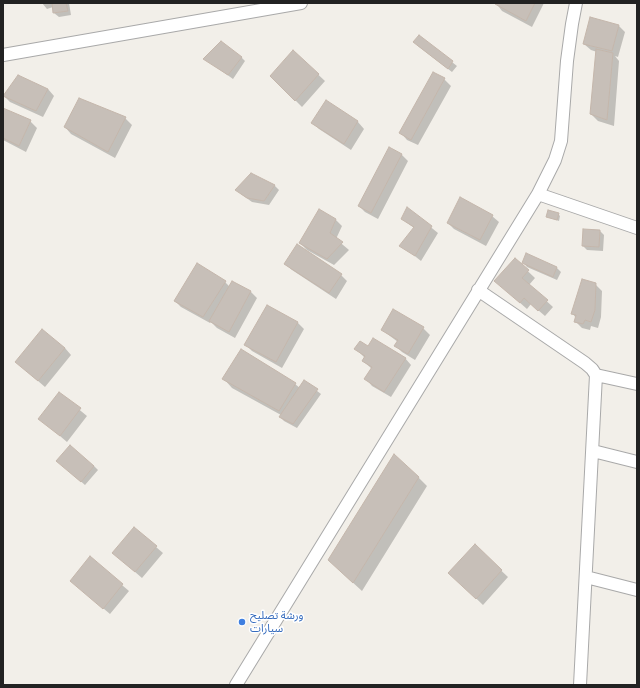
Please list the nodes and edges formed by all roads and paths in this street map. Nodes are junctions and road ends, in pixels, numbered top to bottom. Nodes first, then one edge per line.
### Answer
1 (301, 3) edge
2 (576, 3) edge
3 (3, 55) edge
4 (538, 194) junction
5 (637, 228) edge
6 (478, 290) junction
7 (596, 375) junction
8 (637, 384) edge
9 (593, 451) junction
10 (637, 462) edge
11 (586, 578) junction
12 (637, 590) edge
13 (236, 685) edge
14 (580, 685) edge

1 - 3 street
2 - 4 street
4 - 5 street
4 - 6 street
6 - 7 street
6 - 13 street
7 - 8 street
7 - 9 street
9 - 10 street
9 - 11 street
11 - 12 street
11 - 14 street

